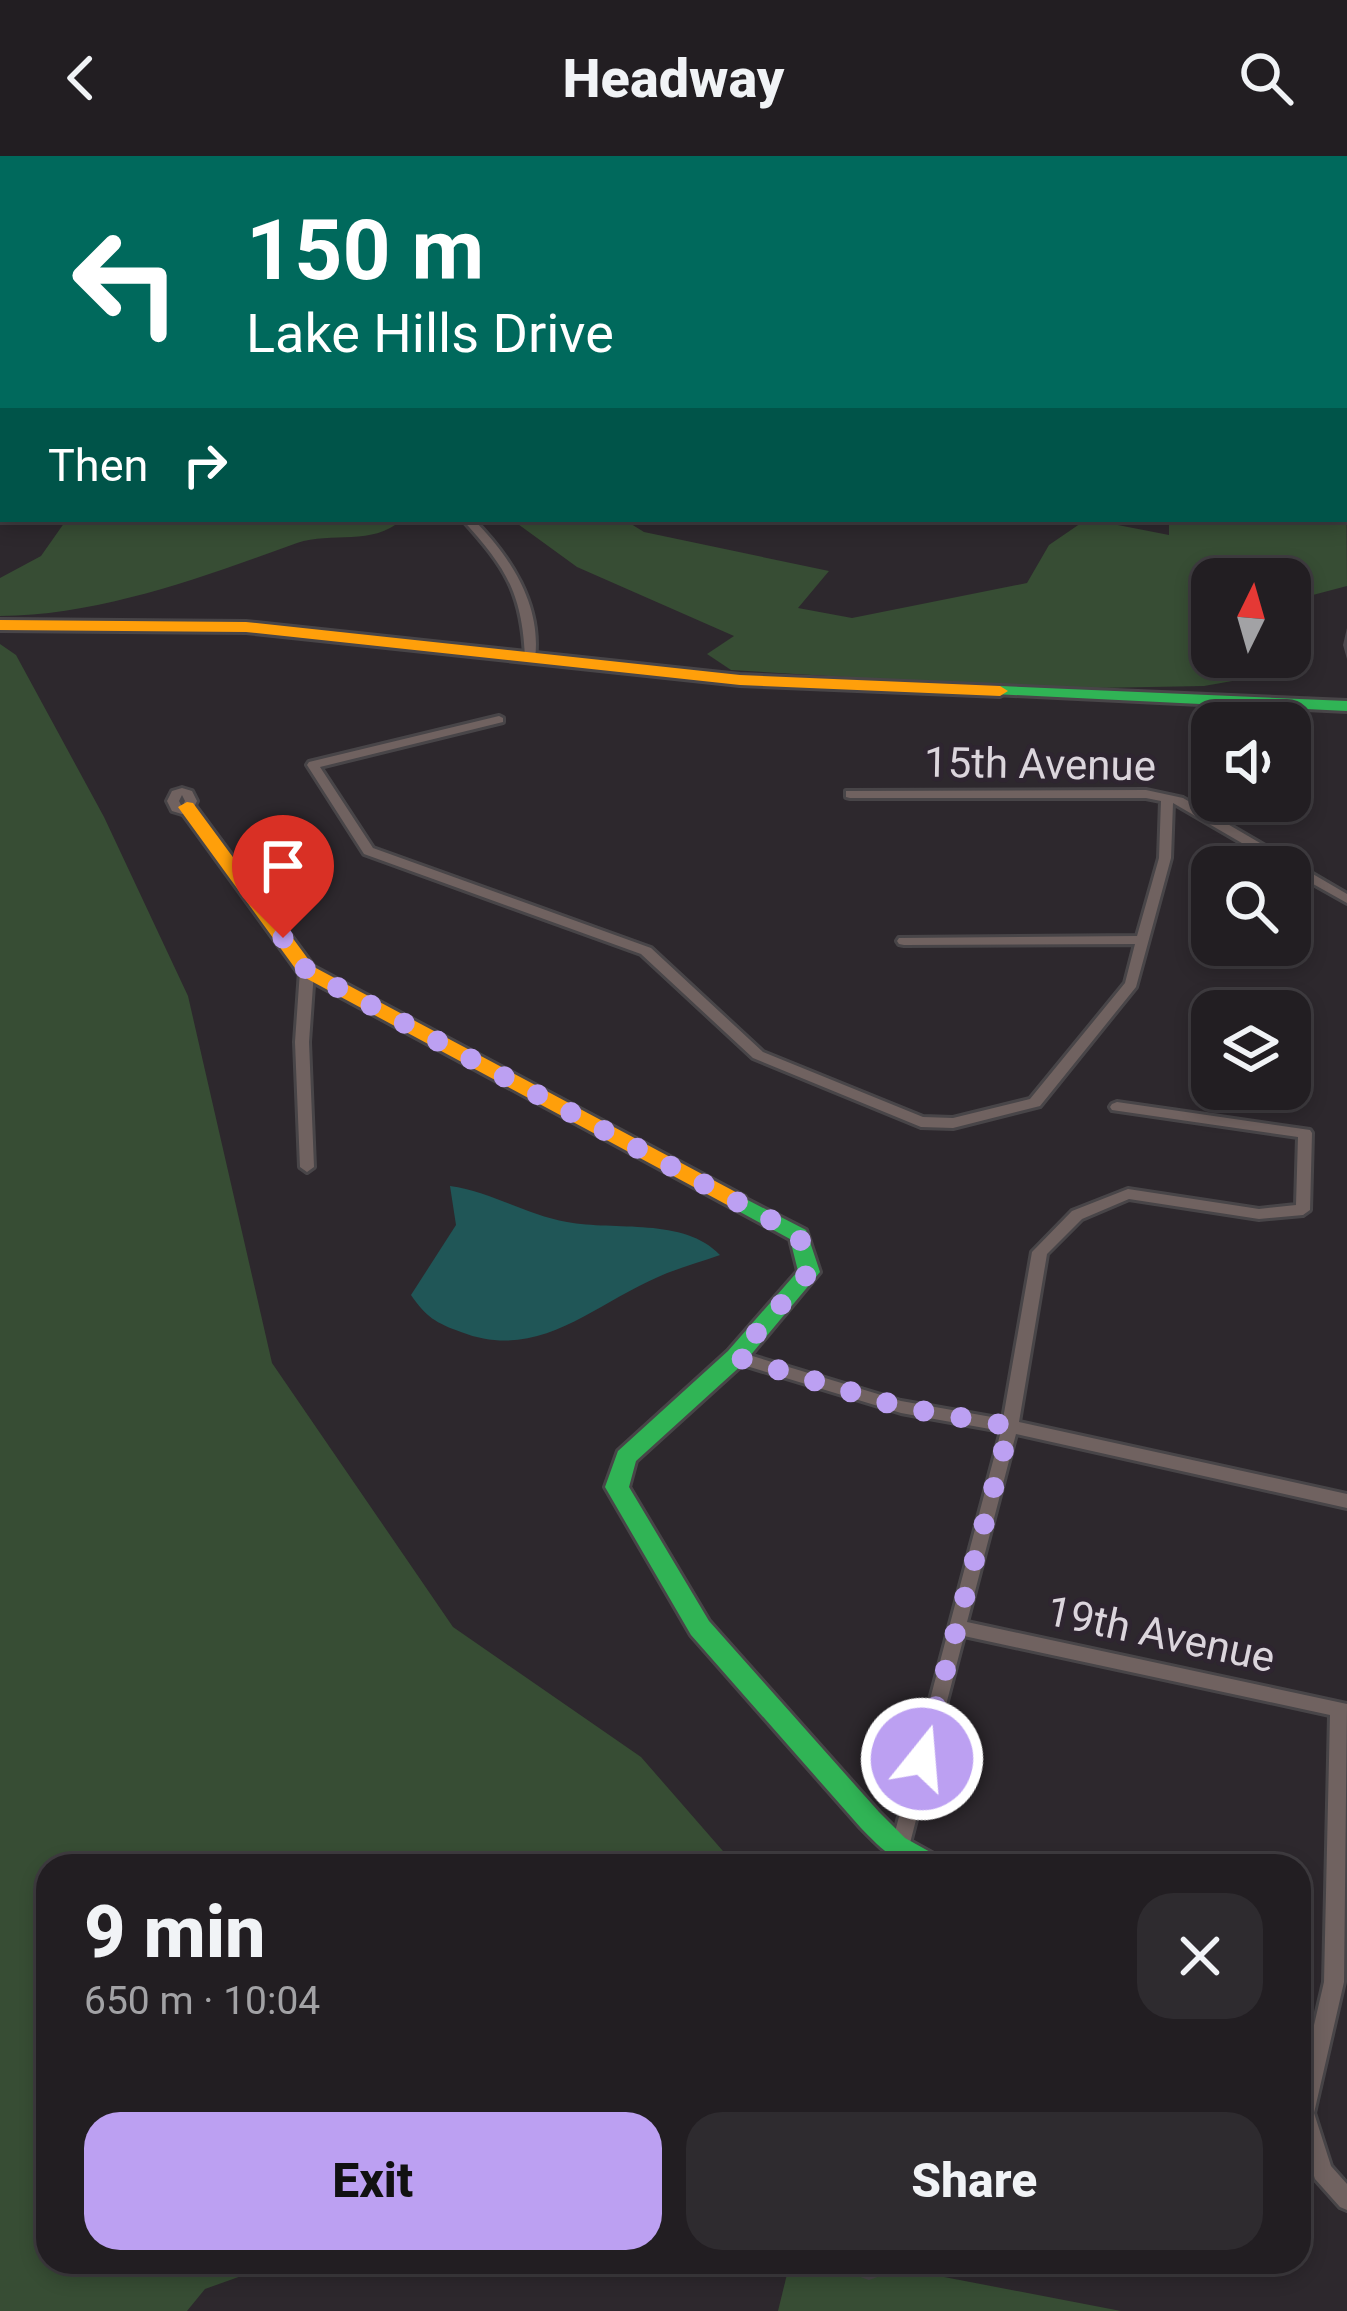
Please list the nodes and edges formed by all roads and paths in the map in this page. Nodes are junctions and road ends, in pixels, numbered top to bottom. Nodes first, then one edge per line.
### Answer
1 (469, 522) edge
2 (0, 626) edge
3 (531, 657) junction
4 (1347, 706) edge
5 (499, 720) dead end
6 (850, 794) dead end
7 (1167, 799) junction
8 (187, 807) dead end
9 (1347, 899) edge
10 (1140, 940) junction
11 (904, 941) dead end
12 (307, 971) junction
13 (1117, 1107) dead end
14 (308, 1168) dead end
15 (736, 1357) junction
16 (1010, 1426) junction
17 (1347, 1502) edge
18 (960, 1628) junction
19 (1343, 1710) edge
20 (894, 1854) edge
21 (897, 1854) edge
22 (1341, 1983) edge
23 (1311, 2088) edge
24 (1311, 2136) edge
25 (1347, 2200) edge

1 - 3 street
2 - 3 street
3 - 4 street
5 - 10 street
6 - 7 street, 15th Avenue
7 - 9 street, 15th Avenue
7 - 10 street
8 - 12 street
10 - 11 street
12 - 14 street
12 - 15 street
13 - 16 street
15 - 16 street
15 - 20 street
16 - 17 street
16 - 18 street
18 - 19 street, 19th Avenue
18 - 21 street
19 - 22 street
22 - 23 street
24 - 25 street

